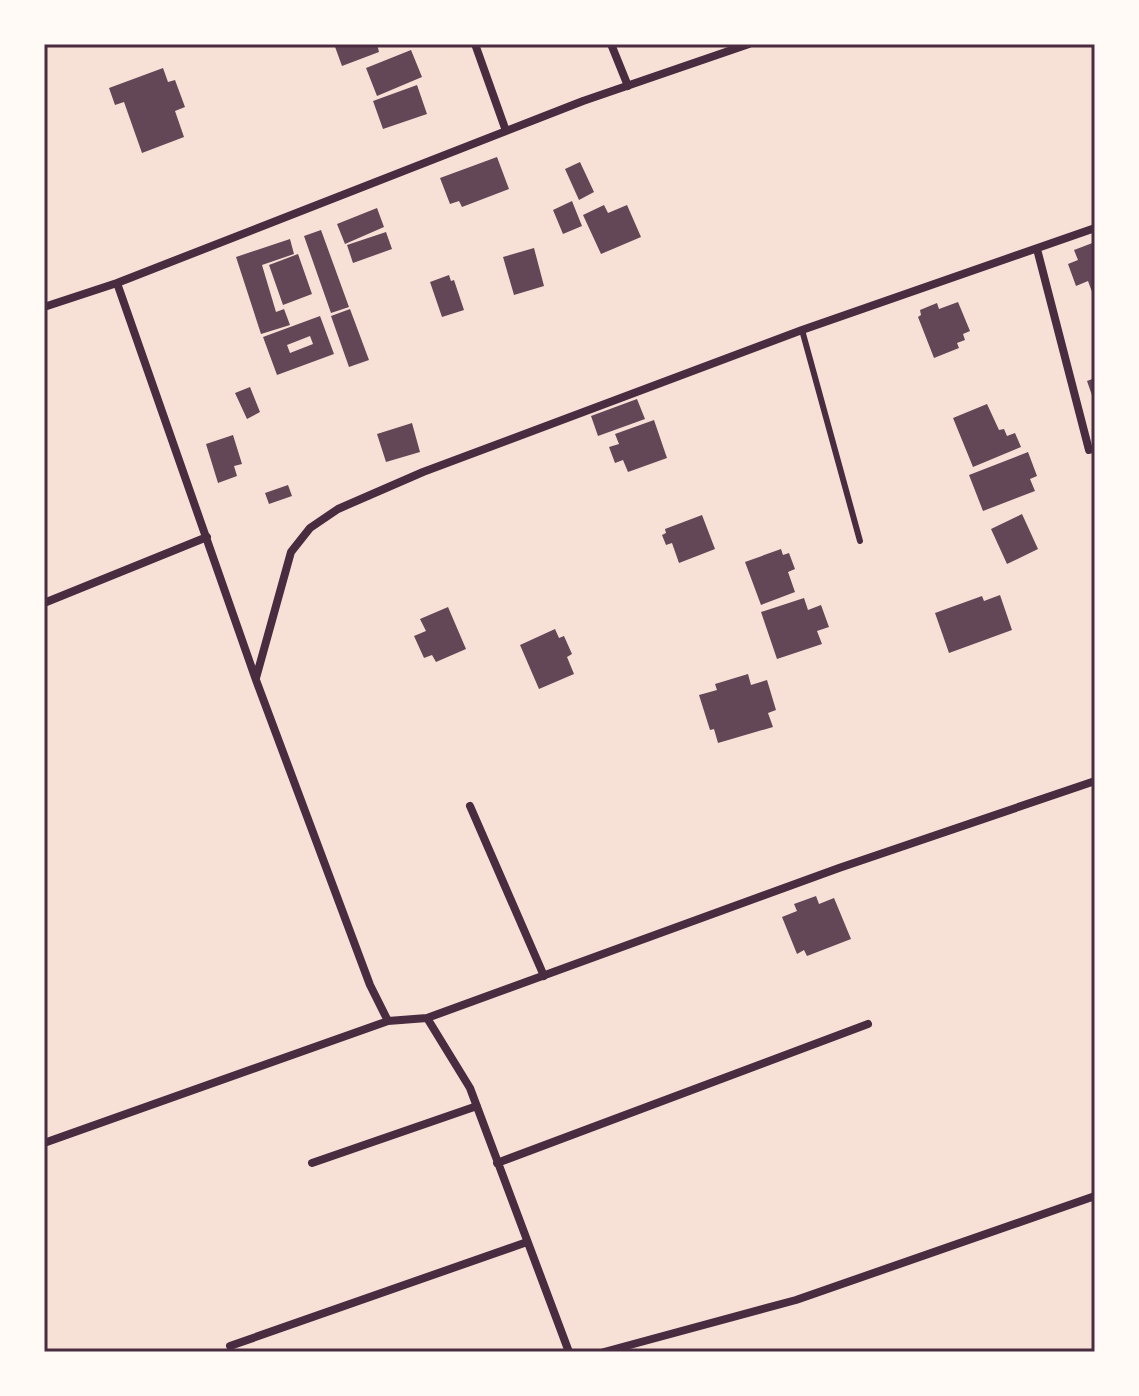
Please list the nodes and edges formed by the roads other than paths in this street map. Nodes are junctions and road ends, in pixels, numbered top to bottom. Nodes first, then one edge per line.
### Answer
1 (475, 44) edge
2 (611, 44) edge
3 (749, 44) edge
4 (628, 86) junction
5 (506, 131) junction
6 (1095, 228) edge
7 (1037, 249) junction
8 (117, 283) junction
9 (44, 307) edge
10 (802, 330) junction
11 (1089, 450) dead end
12 (207, 537) junction
13 (860, 541) dead end
14 (44, 603) edge
15 (256, 680) junction
16 (1095, 781) edge
17 (470, 806) dead end
18 (544, 976) junction
19 (427, 1018) junction
20 (388, 1021) junction
21 (868, 1024) dead end
22 (477, 1106) junction
23 (44, 1143) edge
24 (312, 1163) dead end
25 (497, 1163) junction
26 (1095, 1196) edge
27 (527, 1242) junction
28 (230, 1346) dead end
29 (569, 1352) edge
30 (604, 1352) edge

1 - 5 street
2 - 4 street
3 - 4 street
4 - 5 street
5 - 8 street
6 - 7 street
7 - 10 street
7 - 11 street
8 - 9 street
8 - 12 street
10 - 13 lane
10 - 15 street
12 - 14 street
12 - 15 street
15 - 20 street
16 - 18 street
17 - 18 street
18 - 19 street
19 - 20 street
19 - 22 street
20 - 23 street
21 - 25 street
22 - 24 street
22 - 25 street
25 - 27 street
26 - 30 street
27 - 28 street
27 - 29 street

